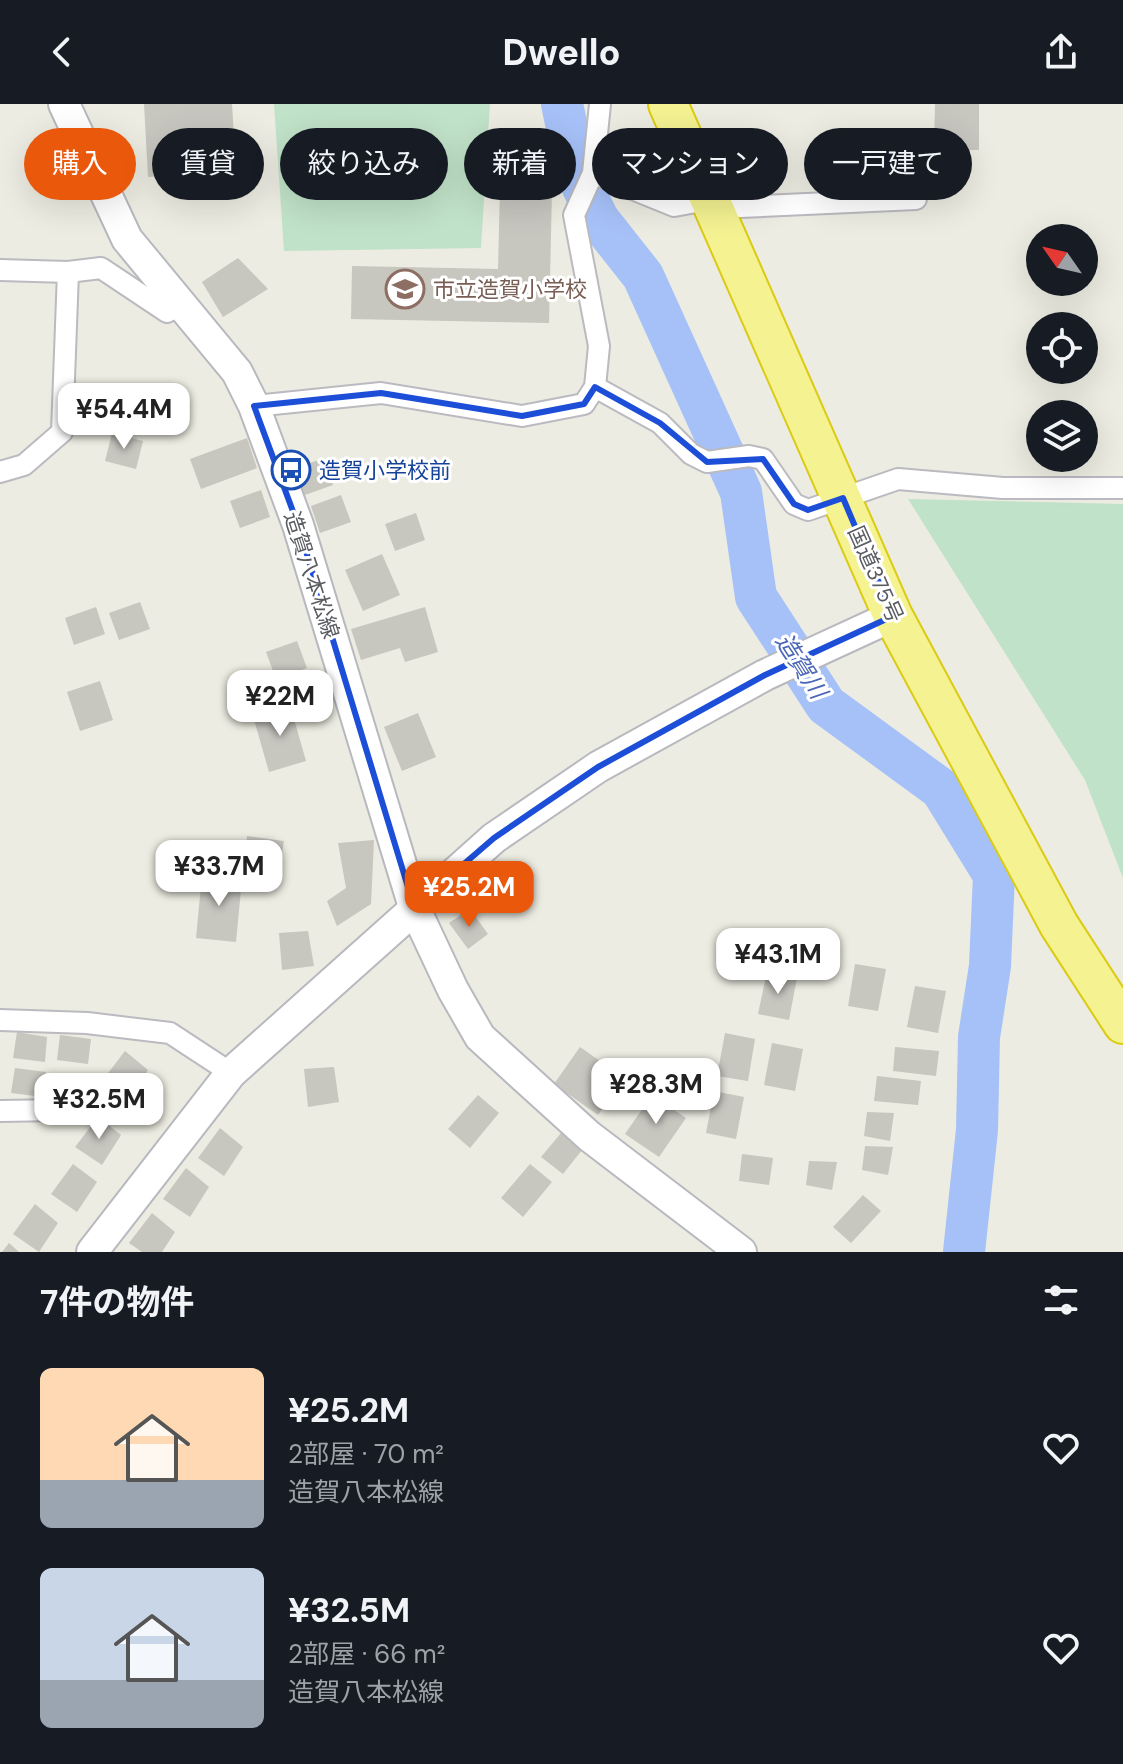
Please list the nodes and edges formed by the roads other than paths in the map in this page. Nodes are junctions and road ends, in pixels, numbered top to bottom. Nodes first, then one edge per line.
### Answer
1 (64, 104) edge
2 (600, 104) edge
3 (668, 104) edge
4 (598, 128) edge
5 (679, 128) edge
6 (592, 175) edge
7 (659, 200) edge
8 (707, 200) edge
9 (713, 200) edge
10 (716, 200) edge
11 (894, 200) edge
12 (0, 270) edge
13 (68, 272) junction
14 (180, 305) junction
15 (595, 387) junction
16 (254, 406) junction
17 (0, 472) edge
18 (1123, 488) edge
19 (843, 498) junction
20 (893, 616) junction
21 (414, 907) junction
22 (0, 1020) edge
23 (1123, 1024) edge
24 (231, 1073) junction
25 (119, 1109) dead end
26 (0, 1111) edge
27 (92, 1252) edge
28 (741, 1252) edge

1 - 14 main road, 造賀八本松線
2 - 4 street
3 - 5 highway, 国道375号
6 - 15 street
7 - 8 street
9 - 19 highway, 国道375号
10 - 11 street
12 - 13 street
13 - 14 street
13 - 17 street
14 - 16 main road, 造賀八本松線
15 - 16 street
15 - 19 street
16 - 21 main road, 造賀八本松線
18 - 19 street
19 - 20 highway, 国道375号
20 - 21 main road
20 - 23 highway, 国道375号
21 - 24 main road
21 - 28 main road, 造賀八本松線
22 - 24 street
24 - 27 main road
25 - 26 street

